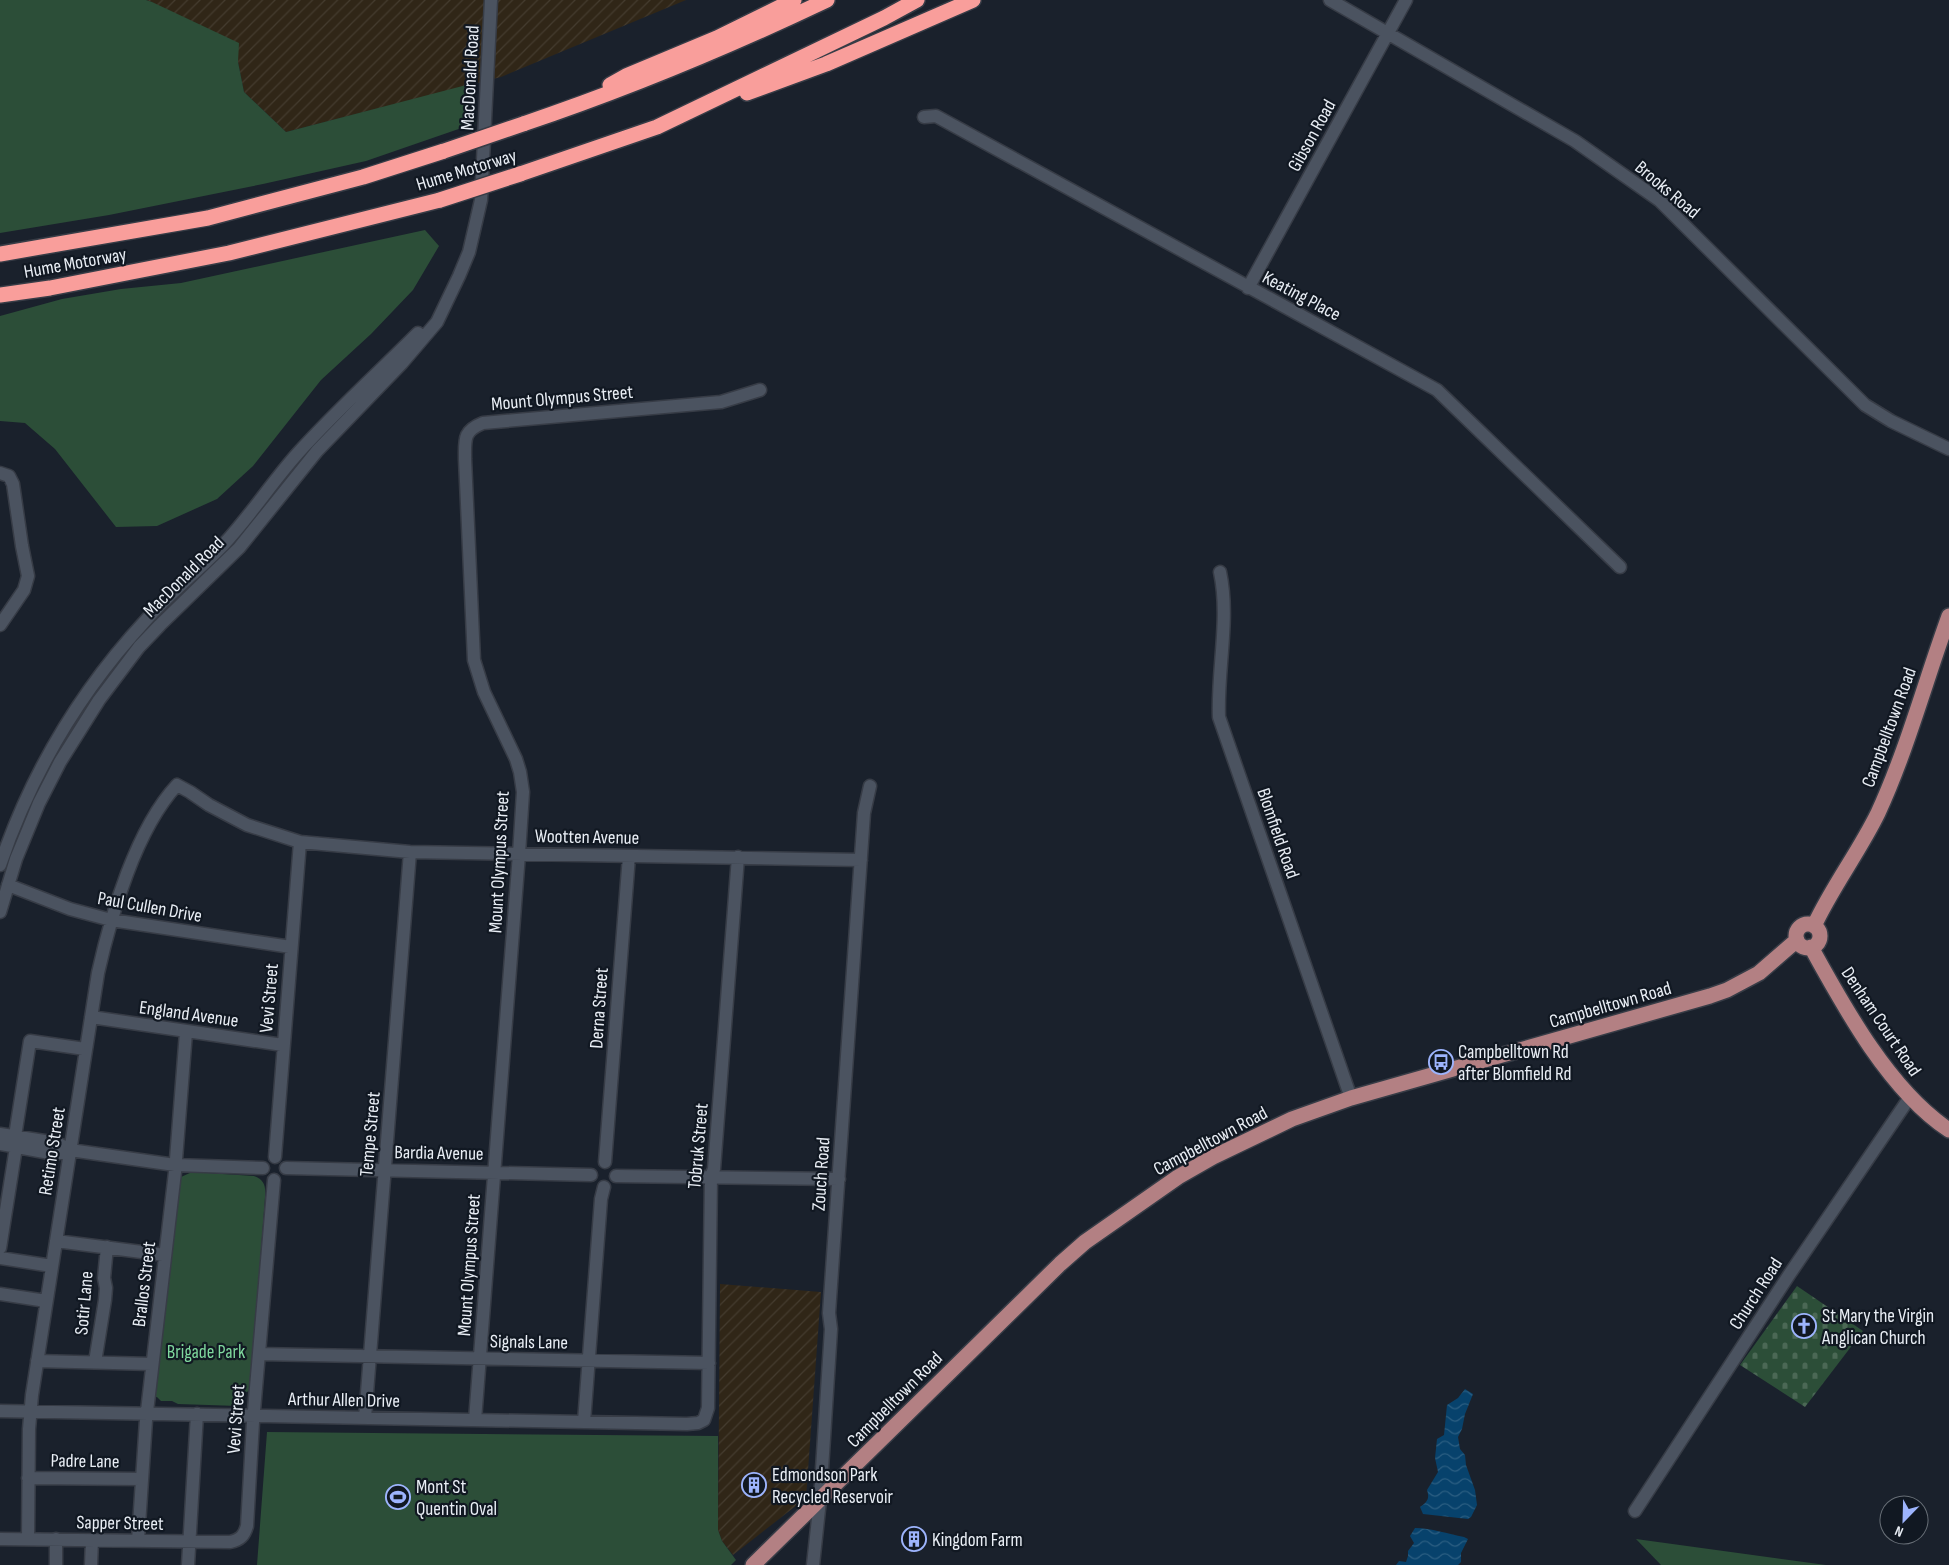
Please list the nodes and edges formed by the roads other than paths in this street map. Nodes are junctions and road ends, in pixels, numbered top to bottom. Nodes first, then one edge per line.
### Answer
1 (492, 0) edge
2 (794, 0) edge
3 (827, 0) edge
4 (917, 0) edge
5 (973, 0) edge
6 (1330, 0) edge
7 (1406, 0) edge
8 (1388, 34) junction
9 (572, 108) junction
10 (924, 117) dead end
11 (657, 127) junction
12 (0, 254) edge
13 (1248, 288) junction
14 (0, 296) edge
15 (446, 301) junction
16 (760, 390) dead end
17 (1949, 449) edge
18 (0, 473) edge
19 (1620, 567) dead end
20 (1220, 572) dead end
21 (1949, 616) edge
22 (0, 624) edge
23 (177, 785) joint
24 (870, 786) dead end
25 (300, 842) junction
26 (410, 852) junction
27 (520, 854) junction
28 (628, 856) junction
29 (738, 857) junction
30 (861, 860) junction
31 (0, 864) edge
32 (8, 885) junction
33 (0, 912) edge
34 (111, 920) junction
35 (1814, 926) junction
36 (1796, 940) junction
37 (291, 947) junction
38 (1811, 948) junction
39 (90, 1017) junction
40 (186, 1032) junction
41 (283, 1045) junction
42 (86, 1050) junction
43 (1910, 1097) junction
44 (1350, 1098) junction
45 (1949, 1130) edge
46 (0, 1134) edge
47 (15, 1142) junction
48 (0, 1144) edge
49 (70, 1150) junction
50 (275, 1157) junction
51 (604, 1162) junction
52 (176, 1164) junction
53 (263, 1168) junction
54 (286, 1168) junction
55 (384, 1170) junction
56 (494, 1172) junction
57 (591, 1175) junction
58 (616, 1176) junction
59 (711, 1176) junction
60 (839, 1179) junction
61 (274, 1180) junction
62 (604, 1188) junction
63 (56, 1241) junction
64 (107, 1247) junction
65 (0, 1248) edge
66 (165, 1255) junction
67 (0, 1258) edge
68 (52, 1266) junction
69 (0, 1294) edge
70 (46, 1301) junction
71 (259, 1354) junction
72 (370, 1357) junction
73 (479, 1359) junction
74 (37, 1361) junction
75 (588, 1361) junction
76 (95, 1362) junction
77 (708, 1363) junction
78 (152, 1364) junction
79 (0, 1410) edge
80 (30, 1410) junction
81 (146, 1413) junction
82 (197, 1414) junction
83 (254, 1416) junction
84 (365, 1418) junction
85 (475, 1420) junction
86 (584, 1422) junction
87 (687, 1424) joint
88 (822, 1461) junction
89 (845, 1475) junction
90 (28, 1478) junction
91 (142, 1479) junction
92 (820, 1500) junction
93 (1635, 1511) dead end
94 (0, 1539) edge
95 (28, 1539) junction
96 (56, 1539) junction
97 (92, 1540) junction
98 (138, 1540) junction
99 (239, 1540) joint
100 (190, 1542) junction
101 (56, 1565) edge
102 (92, 1565) edge
103 (188, 1565) edge
104 (753, 1565) edge
105 (814, 1565) edge

1 - 15 street, MacDonald Road
2 - 9 highway
3 - 9 highway, Hume Motorway
4 - 11 highway, Hume Motorway
5 - 11 highway
6 - 8 street, Brooks Road
7 - 8 street, Gibson Road
8 - 13 street, Gibson Road
8 - 17 street, Brooks Road
9 - 12 highway, Hume Motorway, bridge
10 - 13 street, Keating Place
11 - 14 highway, Hume Motorway, bridge
13 - 19 street, Keating Place
15 - 31 street, MacDonald Road
15 - 32 street, MacDonald Road
16 - 27 street, Mount Olympus Street
18 - 22 street
20 - 44 street, Blomfield Road
21 - 35 main road, Campbelltown Road
23 - 25 street, Wootten Avenue
23 - 34 street, Retimo Street
24 - 30 street, Zouch Road
25 - 26 street, Wootten Avenue
25 - 37 street, Vevi Street
26 - 27 street, Wootten Avenue
26 - 55 street, Tempe Street
27 - 28 street, Wootten Avenue
27 - 56 street, Mount Olympus Street
28 - 29 street, Wootten Avenue
28 - 51 street, Derna Street
29 - 30 street, Wootten Avenue
29 - 59 street, Tobruk Street
30 - 60 street, Zouch Road
32 - 33 street, MacDonald Road
32 - 34 street, Paul Cullen Drive
34 - 37 street, Paul Cullen Drive
34 - 39 street, Retimo Street
35 - 36 main road
35 - 38 main road
36 - 38 main road
36 - 44 main road, Campbelltown Road
37 - 41 street, Vevi Street
38 - 43 main road, Denham Court Road
39 - 40 street, England Avenue
39 - 42 street, Retimo Street
40 - 41 street, England Avenue
40 - 52 street, Brallos Street
41 - 50 street, Vevi Street
42 - 47 street
42 - 49 street, Retimo Street
43 - 45 main road, Denham Court Road
43 - 93 street, Church Road
44 - 89 main road, Campbelltown Road
46 - 47 street
47 - 48 street
47 - 49 street
47 - 65 street
49 - 52 street
49 - 63 street, Retimo Street
50 - 53 street
50 - 54 street
51 - 57 street
51 - 58 street
52 - 53 street
52 - 66 street, Brallos Street
53 - 61 street
54 - 55 street, Bardia Avenue
54 - 61 street
55 - 56 street, Bardia Avenue
55 - 72 street, Tempe Street
56 - 57 street, Bardia Avenue
56 - 73 street, Mount Olympus Street
57 - 62 street
58 - 59 street
58 - 62 street
59 - 60 street
59 - 77 street, Tobruk Street
60 - 88 street, Zouch Road
61 - 71 street, Vevi Street
62 - 75 street
63 - 64 street
63 - 68 street, Retimo Street
64 - 66 street
64 - 76 street, Sotir Lane
66 - 78 street, Brallos Street
67 - 68 street
68 - 70 street, Retimo Street
69 - 70 street
70 - 74 street, Retimo Street
71 - 72 street, Signals Lane
71 - 83 street, Vevi Street
72 - 73 street, Signals Lane
72 - 84 street, Tempe Street
73 - 75 street, Signals Lane
73 - 85 street, Mount Olympus Street
74 - 76 street
74 - 80 street, Retimo Street
75 - 77 street, Signals Lane
75 - 86 street
76 - 78 street
77 - 87 street, Tobruk Street
78 - 81 street, Brallos Street
79 - 80 street, Arthur Allen Drive
80 - 81 street, Arthur Allen Drive
80 - 90 street, Retimo Street
81 - 82 street, Arthur Allen Drive
81 - 91 street, Brallos Street
82 - 83 street, Arthur Allen Drive
82 - 100 street
83 - 84 street, Arthur Allen Drive
83 - 99 street, Vevi Street
84 - 85 street, Arthur Allen Drive
85 - 86 street, Arthur Allen Drive
86 - 87 street, Arthur Allen Drive
88 - 89 street
88 - 92 street, Zouch Road
89 - 92 main road, Campbelltown Road
90 - 91 street, Padre Lane
90 - 95 street, Retimo Street
91 - 98 street, Brallos Street
92 - 104 main road, Campbelltown Road
92 - 105 street, Zouch Road
94 - 95 street, Sapper Street
95 - 96 street, Sapper Street
96 - 97 street, Sapper Street
96 - 101 street
97 - 98 street, Sapper Street
97 - 102 street
98 - 100 street, Sapper Street
99 - 100 street, Sapper Street
100 - 103 street

